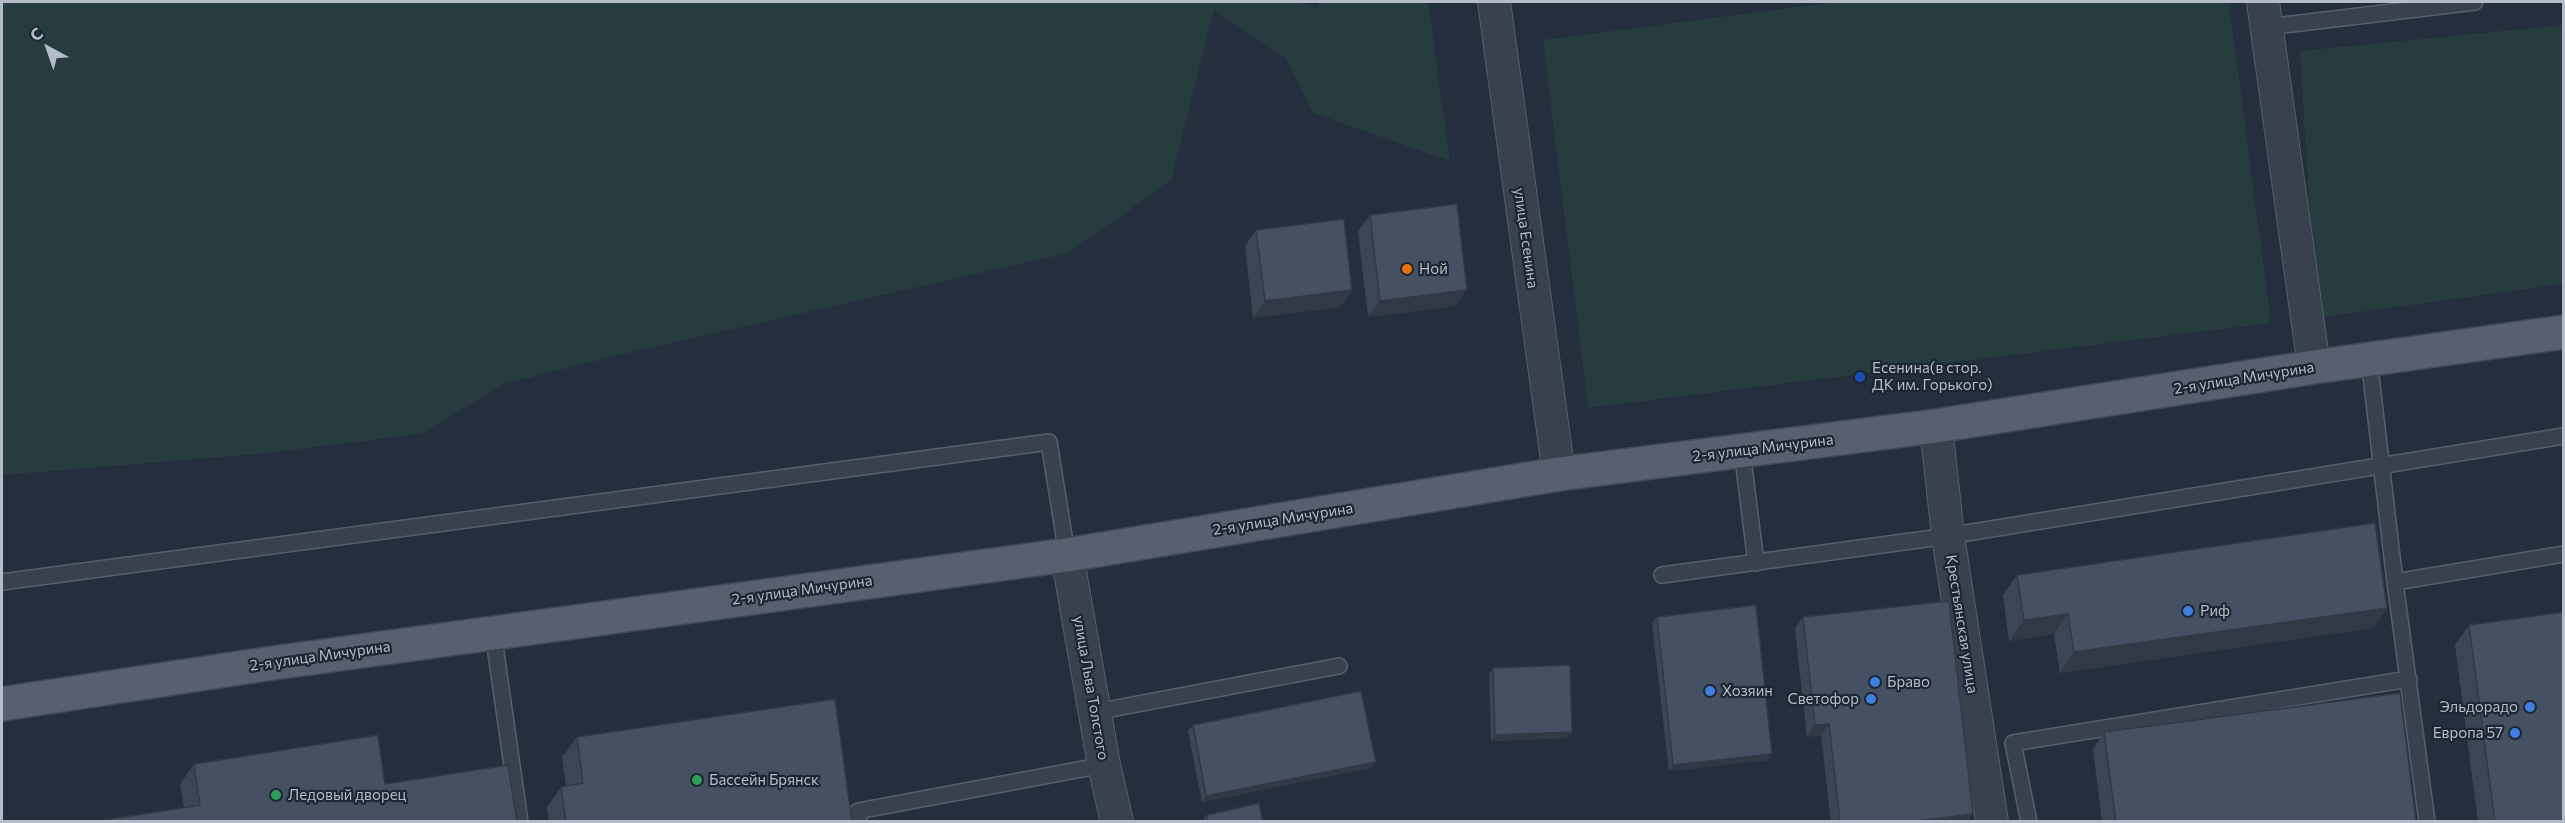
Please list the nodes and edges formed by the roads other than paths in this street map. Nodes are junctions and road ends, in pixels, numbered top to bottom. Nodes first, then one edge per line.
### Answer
1 (1494, 2) edge
2 (2475, 2) edge
3 (2265, 14) edge
4 (2564, 332) edge
5 (2369, 359) junction
6 (2314, 367) junction
7 (1935, 426) junction
8 (2564, 436) edge
9 (1742, 451) junction
10 (2382, 466) junction
11 (1559, 474) junction
12 (1948, 536) junction
13 (2564, 554) edge
14 (1067, 555) junction
15 (1756, 563) junction
16 (1662, 575) dead end
17 (2, 582) edge
18 (2395, 582) junction
19 (493, 632) junction
20 (1339, 666) dead end
21 (2409, 679) junction
22 (2, 704) edge
23 (1095, 712) junction
24 (1104, 765) junction
25 (520, 822) edge
26 (859, 822) edge
27 (1117, 822) edge
28 (1992, 822) edge
29 (2029, 822) edge
30 (2427, 822) edge

1 - 11 street, улица Есенина
2 - 3 lane
3 - 6 street
4 - 5 main road, 2-я улица Мичурина
5 - 6 main road, 2-я улица Мичурина
5 - 10 lane
6 - 7 main road, 2-я улица Мичурина
7 - 9 main road, 2-я улица Мичурина
7 - 12 street, Крестьянская улица
8 - 10 lane
9 - 11 main road, 2-я улица Мичурина
9 - 15 lane
10 - 12 lane
10 - 18 lane
11 - 14 main road, 2-я улица Мичурина
12 - 15 lane
12 - 28 street, Крестьянская улица
13 - 18 lane
14 - 17 lane
14 - 19 main road, 2-я улица Мичурина
14 - 23 street, улица Льва Толстого
15 - 16 lane
18 - 21 lane
19 - 22 main road, 2-я улица Мичурина
19 - 25 lane
20 - 23 lane
21 - 29 lane
21 - 30 lane
23 - 24 street, улица Льва Толстого
24 - 26 lane
24 - 27 street, улица Льва Толстого

